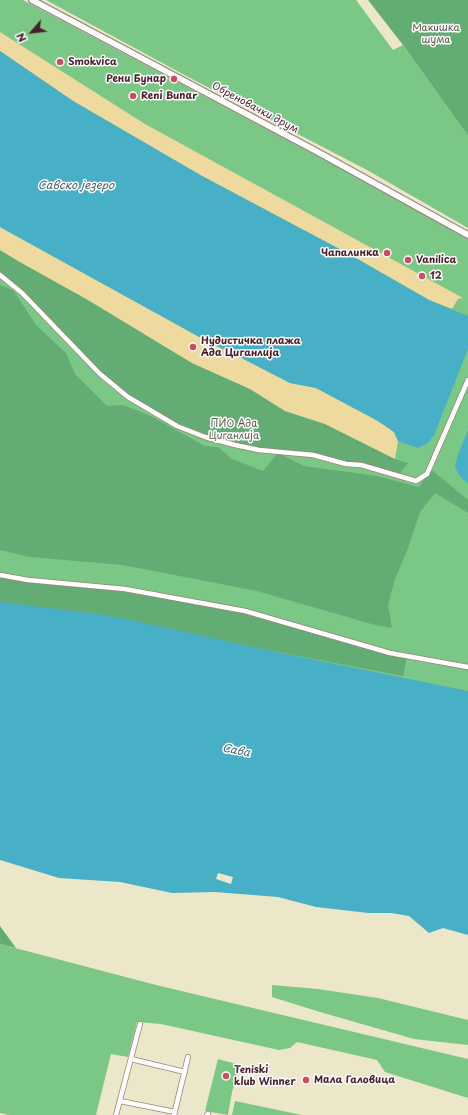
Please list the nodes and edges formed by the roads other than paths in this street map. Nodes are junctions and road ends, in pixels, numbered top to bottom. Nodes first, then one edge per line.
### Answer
1 (32, 0) edge
2 (468, 235) edge
3 (0, 275) edge
4 (468, 380) edge
5 (0, 575) edge
6 (468, 668) edge
7 (140, 1024) dead end
8 (188, 1057) dead end
9 (131, 1059) junction
10 (185, 1072) junction
11 (120, 1101) junction
12 (174, 1114) edge
13 (116, 1115) edge

1 - 2 street, Обреновачки друм
3 - 4 street
5 - 6 street
7 - 9 street
8 - 10 street
9 - 10 street
9 - 11 street
10 - 12 street
11 - 12 street
11 - 13 street

